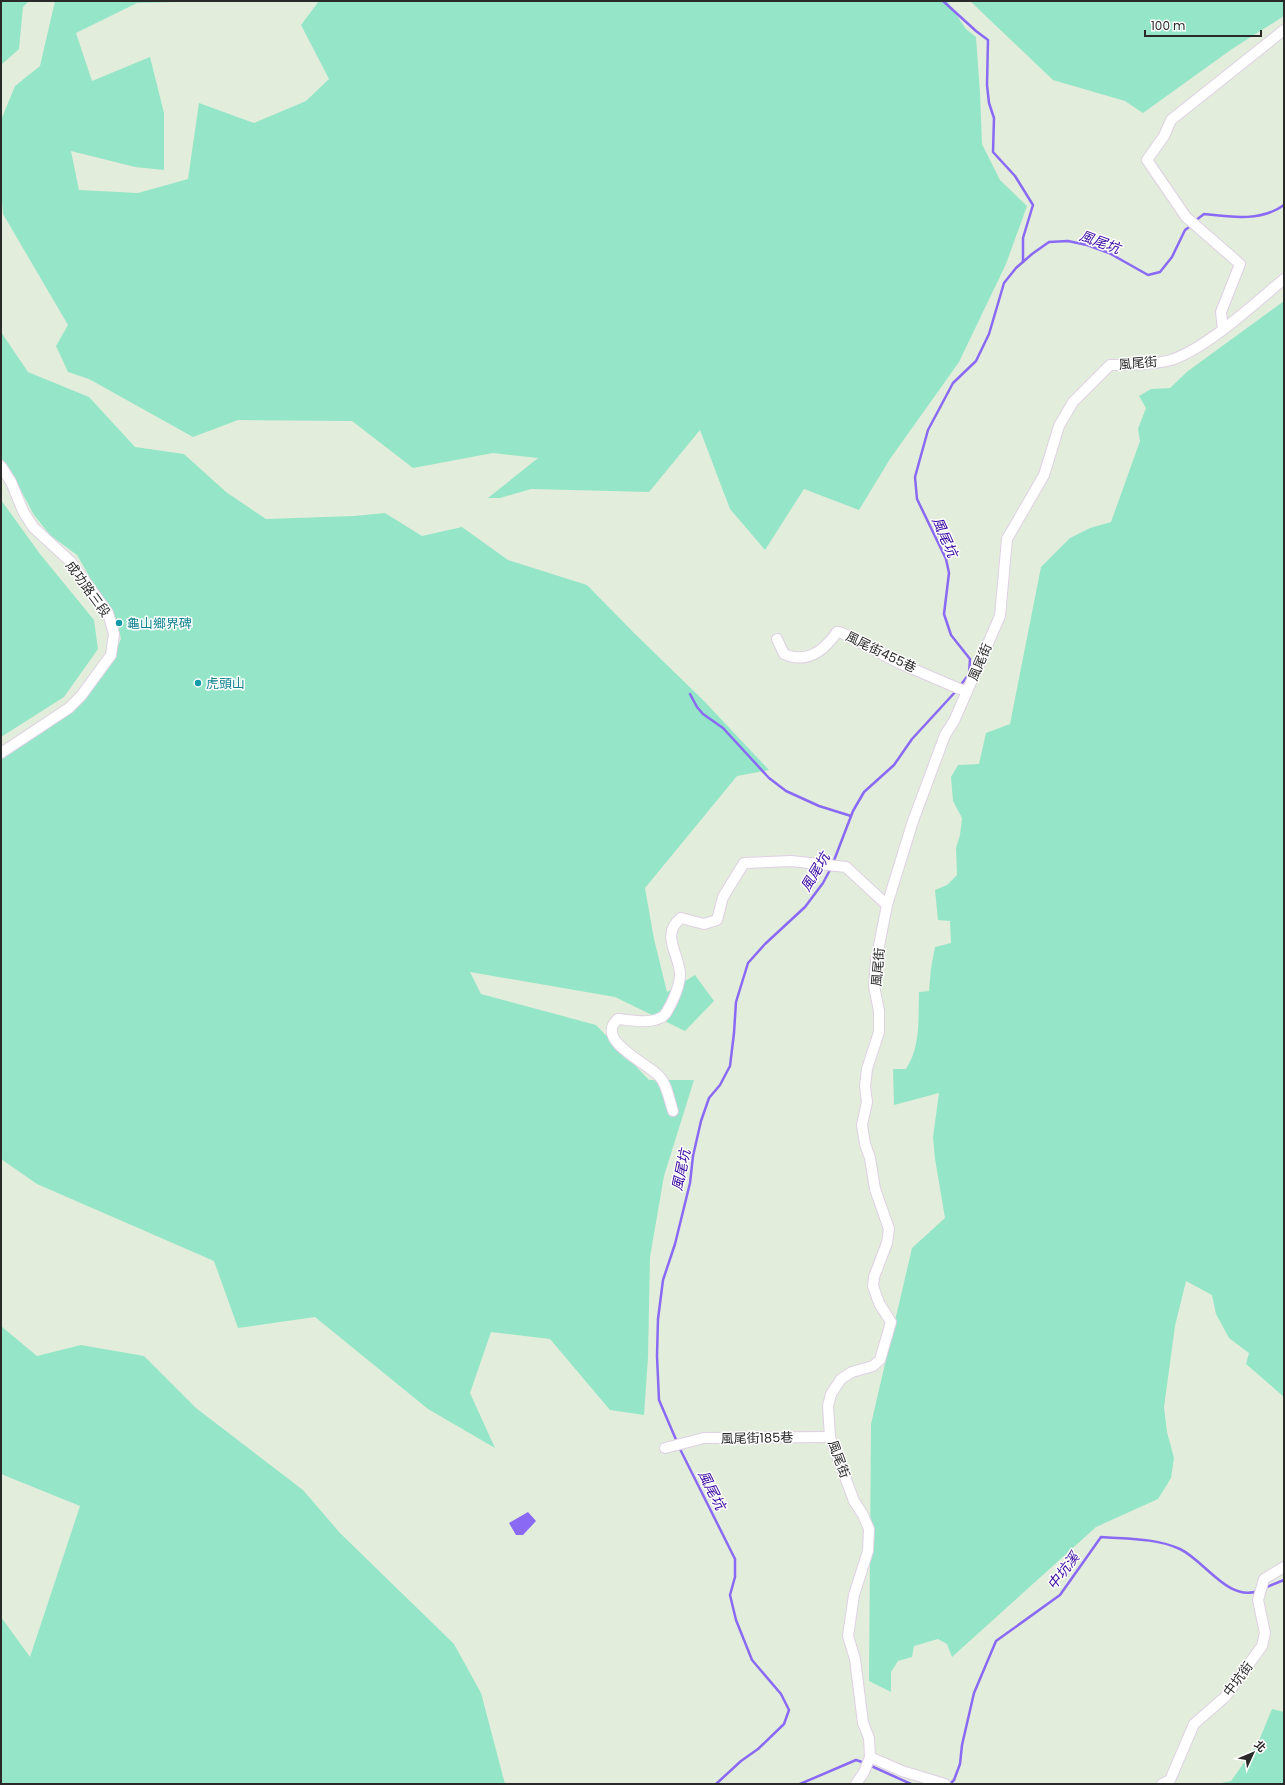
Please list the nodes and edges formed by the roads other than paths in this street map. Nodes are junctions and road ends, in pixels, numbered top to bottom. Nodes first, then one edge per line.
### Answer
1 (1284, 30) edge
2 (1284, 280) edge
3 (1223, 329) junction
4 (1, 466) edge
5 (777, 640) dead end
6 (965, 691) junction
7 (1, 753) edge
8 (887, 906) junction
9 (673, 1111) dead end
10 (830, 1437) junction
11 (665, 1448) dead end
12 (1284, 1567) edge
13 (870, 1757) junction
14 (943, 1783) edge
15 (856, 1784) edge
16 (1162, 1784) edge

1 - 3 street
2 - 3 street, 風尾街
3 - 6 street, 風尾街
4 - 7 street, 成功路三段
5 - 6 street, 風尾街455巷
6 - 8 street, 風尾街
8 - 9 street
8 - 10 street, 風尾街
10 - 11 street, 風尾街185巷
10 - 13 street, 風尾街
12 - 16 street, 中坑街
13 - 14 street
13 - 15 street, 風尾街

